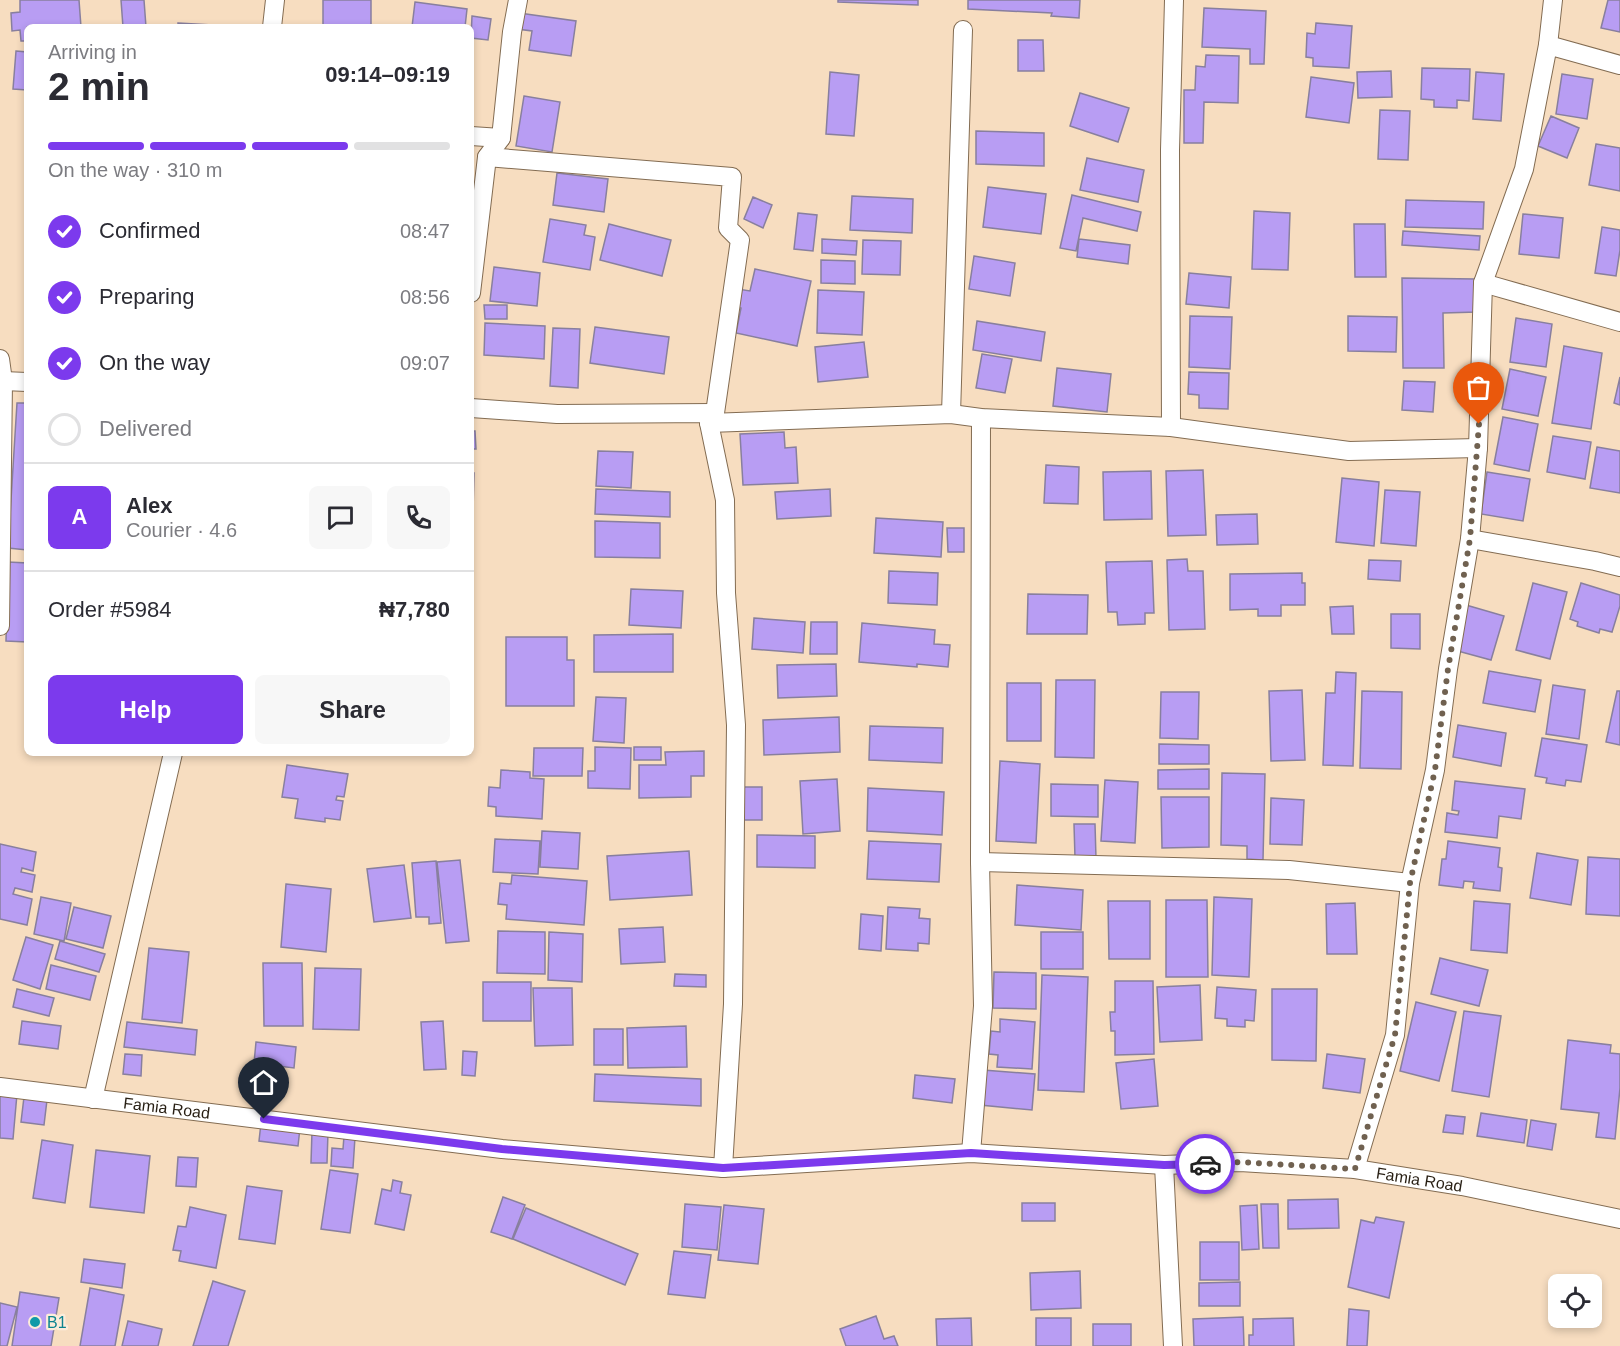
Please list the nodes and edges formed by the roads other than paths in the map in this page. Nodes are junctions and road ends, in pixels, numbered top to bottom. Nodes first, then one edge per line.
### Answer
1 (275, 0) edge
2 (518, 0) edge
3 (1174, 0) edge
4 (1553, 0) edge
5 (272, 24) edge
6 (963, 30) dead end
7 (1548, 45) junction
8 (1620, 65) edge
9 (474, 136) edge
10 (501, 138) junction
11 (487, 158) junction
12 (474, 268) edge
13 (1483, 283) junction
14 (1620, 322) edge
15 (0, 358) edge
16 (3, 381) junction
17 (24, 382) edge
18 (474, 408) edge
19 (951, 414) junction
20 (712, 418) junction
21 (981, 418) junction
22 (1171, 427) junction
23 (1478, 448) junction
24 (1470, 539) junction
25 (1620, 567) edge
26 (0, 626) edge
27 (172, 756) edge
28 (980, 862) junction
29 (1410, 883) junction
30 (0, 1087) edge
31 (93, 1099) junction
32 (971, 1153) junction
33 (1164, 1165) junction
34 (723, 1168) junction
35 (1355, 1169) junction
36 (1620, 1219) edge
37 (1173, 1346) edge

1 - 5 street
2 - 10 street
3 - 22 street
4 - 7 street
6 - 19 street
7 - 8 street
7 - 13 street
9 - 10 street
10 - 11 street
11 - 12 street
11 - 20 street
13 - 14 street
13 - 23 street
15 - 16 street
16 - 17 street
16 - 26 street
18 - 20 street
19 - 20 street
19 - 21 street
20 - 34 street
21 - 22 street
21 - 28 street
22 - 23 street
23 - 24 street
24 - 25 street
24 - 29 street
27 - 31 street
28 - 29 street
28 - 32 street
29 - 35 street
30 - 31 street, Famia Road
31 - 34 street, Famia Road
32 - 33 street, Famia Road
32 - 34 street, Famia Road
33 - 35 street, Famia Road
33 - 37 street
35 - 36 street, Famia Road

